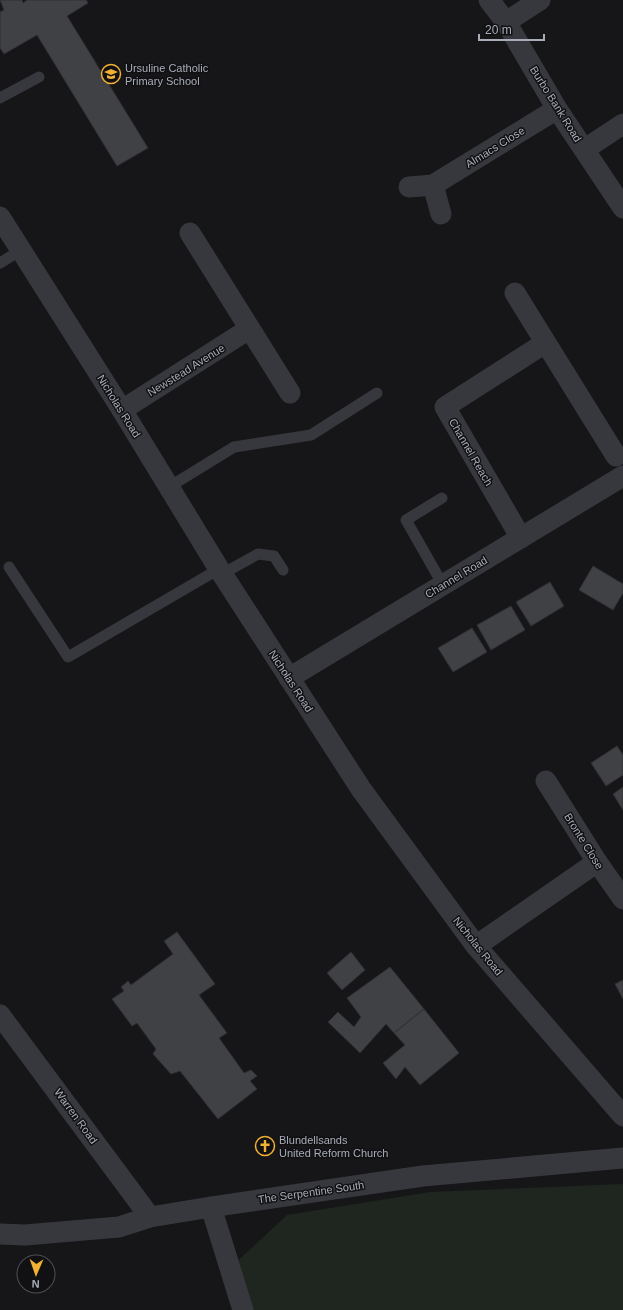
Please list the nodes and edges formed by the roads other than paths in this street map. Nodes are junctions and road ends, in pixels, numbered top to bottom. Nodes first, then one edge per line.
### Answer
1 (490, 0) edge
2 (540, 0) edge
3 (506, 22) junction
4 (39, 77) dead end
5 (0, 98) edge
6 (557, 109) junction
7 (623, 124) edge
8 (585, 149) junction
9 (433, 185) junction
10 (409, 187) dead end
11 (623, 208) edge
12 (441, 214) dead end
13 (0, 218) edge
14 (190, 233) dead end
15 (20, 250) junction
16 (0, 263) edge
17 (515, 294) dead end
18 (249, 329) junction
19 (545, 343) junction
20 (290, 393) dead end
21 (377, 394) dead end
22 (122, 410) junction
23 (616, 456) dead end
24 (623, 476) edge
25 (169, 487) junction
26 (442, 498) dead end
27 (521, 538) junction
28 (9, 567) dead end
29 (282, 570) dead end
30 (221, 572) junction
31 (443, 585) junction
32 (289, 678) junction
33 (546, 781) dead end
34 (597, 862) junction
35 (623, 899) edge
36 (476, 946) junction
37 (0, 1015) edge
38 (623, 1116) edge
39 (623, 1158) edge
40 (211, 1207) junction
41 (150, 1218) junction
42 (0, 1234) edge
43 (244, 1310) edge

1 - 3 street, Burbo Bank Road
2 - 3 street
3 - 6 street, Burbo Bank Road
4 - 5 lane
6 - 8 street, Burbo Bank Road
6 - 9 street, Almacs Close
7 - 8 street
8 - 11 street, Burbo Bank Road
9 - 10 street, Almacs Close
9 - 12 street
13 - 15 street, Nicholas Road
14 - 18 street
15 - 16 lane
15 - 22 street, Nicholas Road
17 - 19 street
18 - 20 street
18 - 22 street, Newstead Avenue
19 - 23 street
19 - 27 street, Channel Reach
21 - 25 lane
22 - 25 street, Nicholas Road
24 - 27 street, Channel Road
25 - 30 street, Nicholas Road
26 - 31 lane
27 - 31 street, Channel Road
28 - 30 lane
29 - 30 lane
30 - 32 street, Nicholas Road
31 - 32 street, Channel Road
32 - 36 street, Nicholas Road
33 - 34 street, Bronte Close
34 - 35 street, Bronte Close
34 - 36 street
36 - 38 street, Nicholas Road
37 - 41 street, Warren Road
39 - 40 street, The Serpentine South
40 - 41 street, The Serpentine South
40 - 43 street
41 - 42 street, The Serpentine South

